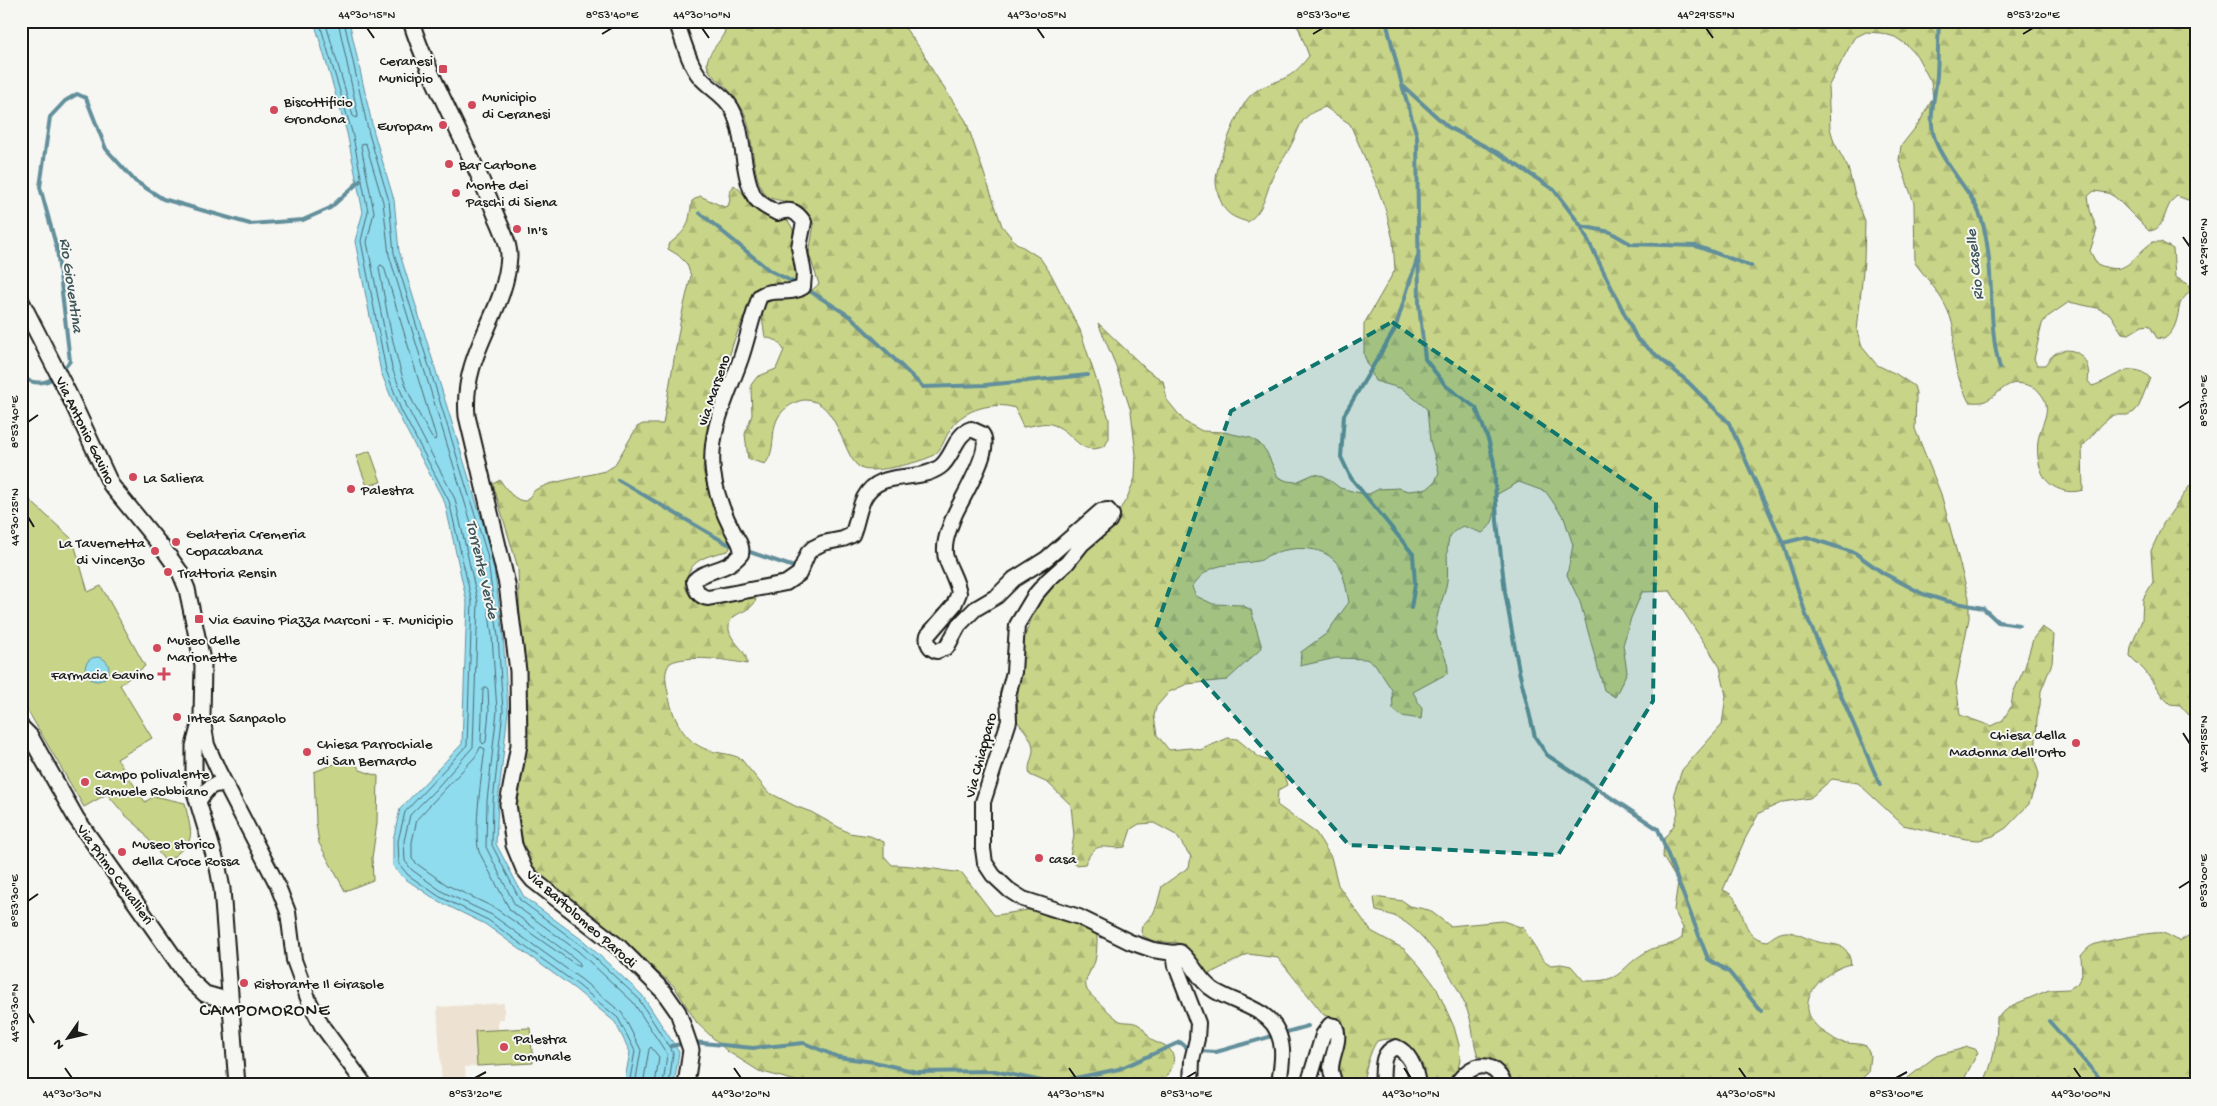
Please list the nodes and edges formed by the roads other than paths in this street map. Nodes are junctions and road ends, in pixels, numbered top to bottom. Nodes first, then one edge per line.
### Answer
1 (411, 21) edge
2 (676, 21) edge
3 (22, 303) edge
4 (1108, 510) joint
5 (202, 716) junction
6 (21, 727) edge
7 (227, 787) junction
8 (196, 795) junction
9 (1174, 953) junction
10 (230, 1001) junction
11 (237, 1085) edge
12 (365, 1085) edge
13 (686, 1085) edge
14 (1191, 1085) edge
15 (1279, 1085) edge
16 (1308, 1085) edge
17 (1335, 1085) edge
18 (1382, 1085) edge
19 (1418, 1085) edge
20 (1456, 1085) edge
21 (1505, 1085) edge

1 - 13 main road, Via Bartolomeo Parodi
2 - 4 street, via Marseno
3 - 5 main road, Via Antonio Gavino
4 - 9 street, Via Chiapparo
5 - 7 street, Via Antonio Gavino
5 - 8 main road, Via Antonio Gavino
6 - 10 main road, Via Primo Cavallieri
7 - 8 street
7 - 12 street, Via Antonio Gavino
8 - 10 main road, Via Antonio Gavino
9 - 14 street
9 - 15 street
10 - 11 main road, Via Antonio Gavino
16 - 17 street
18 - 19 street
20 - 21 street

